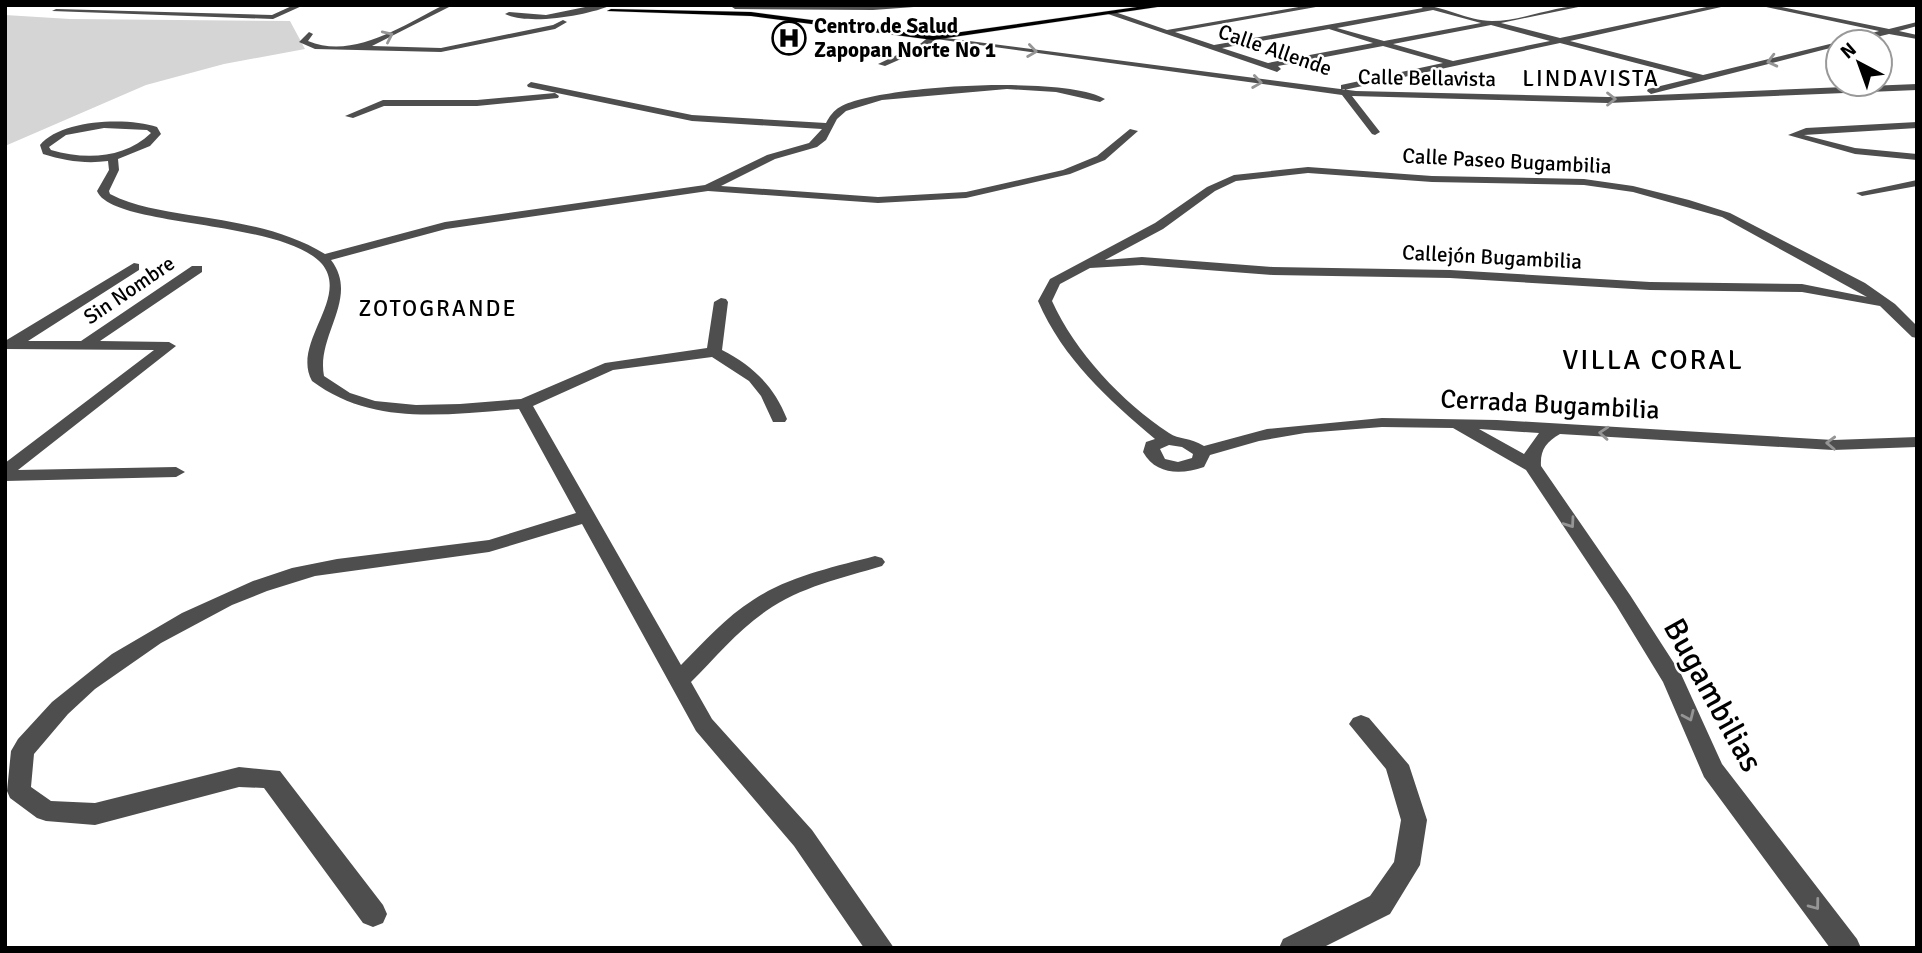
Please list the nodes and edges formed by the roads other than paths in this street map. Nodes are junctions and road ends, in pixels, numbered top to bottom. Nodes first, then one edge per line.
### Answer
1 (145, 5) edge
2 (223, 5) edge
3 (302, 5) edge
4 (450, 5) edge
5 (524, 5) edge
6 (657, 5) edge
7 (938, 5) edge
8 (1168, 5) edge
9 (1253, 5) edge
10 (1324, 5) edge
11 (1420, 5) edge
12 (1451, 5) edge
13 (1585, 5) edge
14 (1727, 5) edge
15 (1760, 5) edge
16 (1136, 6) edge
17 (612, 7) edge
18 (735, 7) edge
19 (1433, 8) junction
20 (56, 11) dead end
21 (122, 13) junction
22 (1279, 13) junction
23 (198, 14) junction
24 (1112, 14) junction
25 (553, 17) junction
26 (1301, 20) dead end
27 (1491, 23) junction
28 (1917, 24) edge
29 (1011, 26) junction
30 (1324, 26) junction
31 (1876, 28) edge
32 (1894, 30) edge
33 (1167, 32) junction
34 (1894, 32) edge
35 (309, 34) dead end
36 (1917, 37) edge
37 (937, 38) junction
38 (1557, 41) junction
39 (1384, 43) junction
40 (1213, 47) junction
41 (1824, 48) edge
42 (357, 50) junction
43 (882, 64) dead end
44 (1452, 64) junction
45 (1267, 66) junction
46 (1704, 78) junction
47 (531, 85) dead end
48 (1917, 87) edge
49 (1312, 89) junction
50 (1336, 89) junction
51 (572, 92) junction
52 (1346, 94) junction
53 (1100, 99) dead end
54 (1635, 99) junction
55 (350, 116) dead end
56 (829, 125) junction
57 (1917, 125) edge
58 (1133, 131) dead end
59 (1375, 132) dead end
60 (113, 156) junction
61 (1917, 157) edge
62 (1917, 183) edge
63 (708, 188) junction
64 (1862, 193) dead end
65 (1137, 236) junction
66 (323, 258) junction
67 (1181, 264) junction
68 (134, 267) dead end
69 (1080, 267) junction
70 (1827, 268) junction
71 (197, 269) dead end
72 (1802, 288) junction
73 (721, 302) dead end
74 (1890, 307) junction
75 (1917, 334) edge
76 (85, 345) junction
77 (7, 346) edge
78 (714, 352) junction
79 (524, 404) junction
80 (779, 419) dead end
81 (1453, 423) junction
82 (1557, 429) junction
83 (1167, 440) junction
84 (1917, 442) edge
85 (1899, 445) junction
86 (1917, 451) edge
87 (1201, 452) junction
88 (1532, 466) junction
89 (176, 472) dead end
90 (5, 474) edge
91 (587, 516) junction
92 (875, 562) dead end
93 (680, 681) junction
94 (1362, 724) dead end
95 (373, 914) dead end
96 (880, 948) edge
97 (1293, 948) edge
98 (1847, 948) edge

1 - 21 street
2 - 23 street
3 - 23 street
42 -> 4 street
5 - 25 street
6 - 18 main road
7 - 18 street
8 - 16 main road
9 - 22 street
10 - 22 street
11 - 19 street
12 - 19 street
13 - 27 street
14 - 38 street
15 - 31 street
16 - 24 main road
16 - 29 main road
17 - 25 street
17 - 37 main road
18 - 29 main road
19 - 27 street
19 - 30 street
20 - 21 street
21 - 23 street
22 - 26 street
22 - 33 street
24 - 29 main road
24 - 33 street, Calle Allende
25 - 42 street
27 - 38 street
27 - 39 street
28 - 32 street
29 - 37 main road
30 - 39 street
30 - 40 street
33 - 40 street, Calle Allende
34 - 36 street
35 - 42 street
37 - 43 street
37 -> 49 street, Calle Bellavista
38 - 44 street
38 - 46 street
39 - 44 street
39 - 45 street
40 - 45 street, Calle Allende
41 -> 46 street
44 - 50 street
45 - 50 street, Calle Allende
46 - 54 street
47 - 51 street
48 - 54 street, Calle Bellavista
49 - 50 street
49 - 52 street, Calle Bellavista
50 - 52 street, Calle Allende
51 - 55 street
51 - 56 street
52 -> 54 street, Calle Bellavista
52 - 59 street
53 - 56 street
56 - 63 street
57 - 61 street
58 - 63 street
60 - 60 street
60 - 66 street
62 - 64 street
63 - 66 street
65 - 67 street, Callejón Bugambilia
65 - 69 street, Calle Paseo Bugambilia
65 - 70 street, Calle Paseo Bugambilia
66 - 79 street
67 - 69 street, Callejón Bugambilia
67 - 72 street, Callejón Bugambilia
68 - 77 street
69 - 83 street, Calle Paseo Bugambilia
70 - 72 street
70 - 74 street, Calle Paseo Bugambilia
71 - 76 street, Sin Nombre
72 - 74 street, Callejón Bugambilia
73 - 78 street
74 - 75 street, Calle Paseo Bugambilia
76 - 77 street
76 - 90 street
78 - 79 street
78 - 80 street
79 - 91 street
81 - 82 street, Cerrada Bugambilia
81 - 87 street, Cerrada Bugambilia
81 - 88 street, Bugambilias
85 -> 82 street, Cerrada Bugambilia
82 - 88 street
83 - 87 street
83 - 87 street, Cerrada Bugambilia
84 - 85 street, Cerrada Bugambilia
85 - 86 street, Cerrada Bugambilia
88 -> 98 street, Bugambilias
89 - 90 street
91 - 93 street
91 - 95 street
92 - 93 street
93 - 96 street
94 - 97 street

